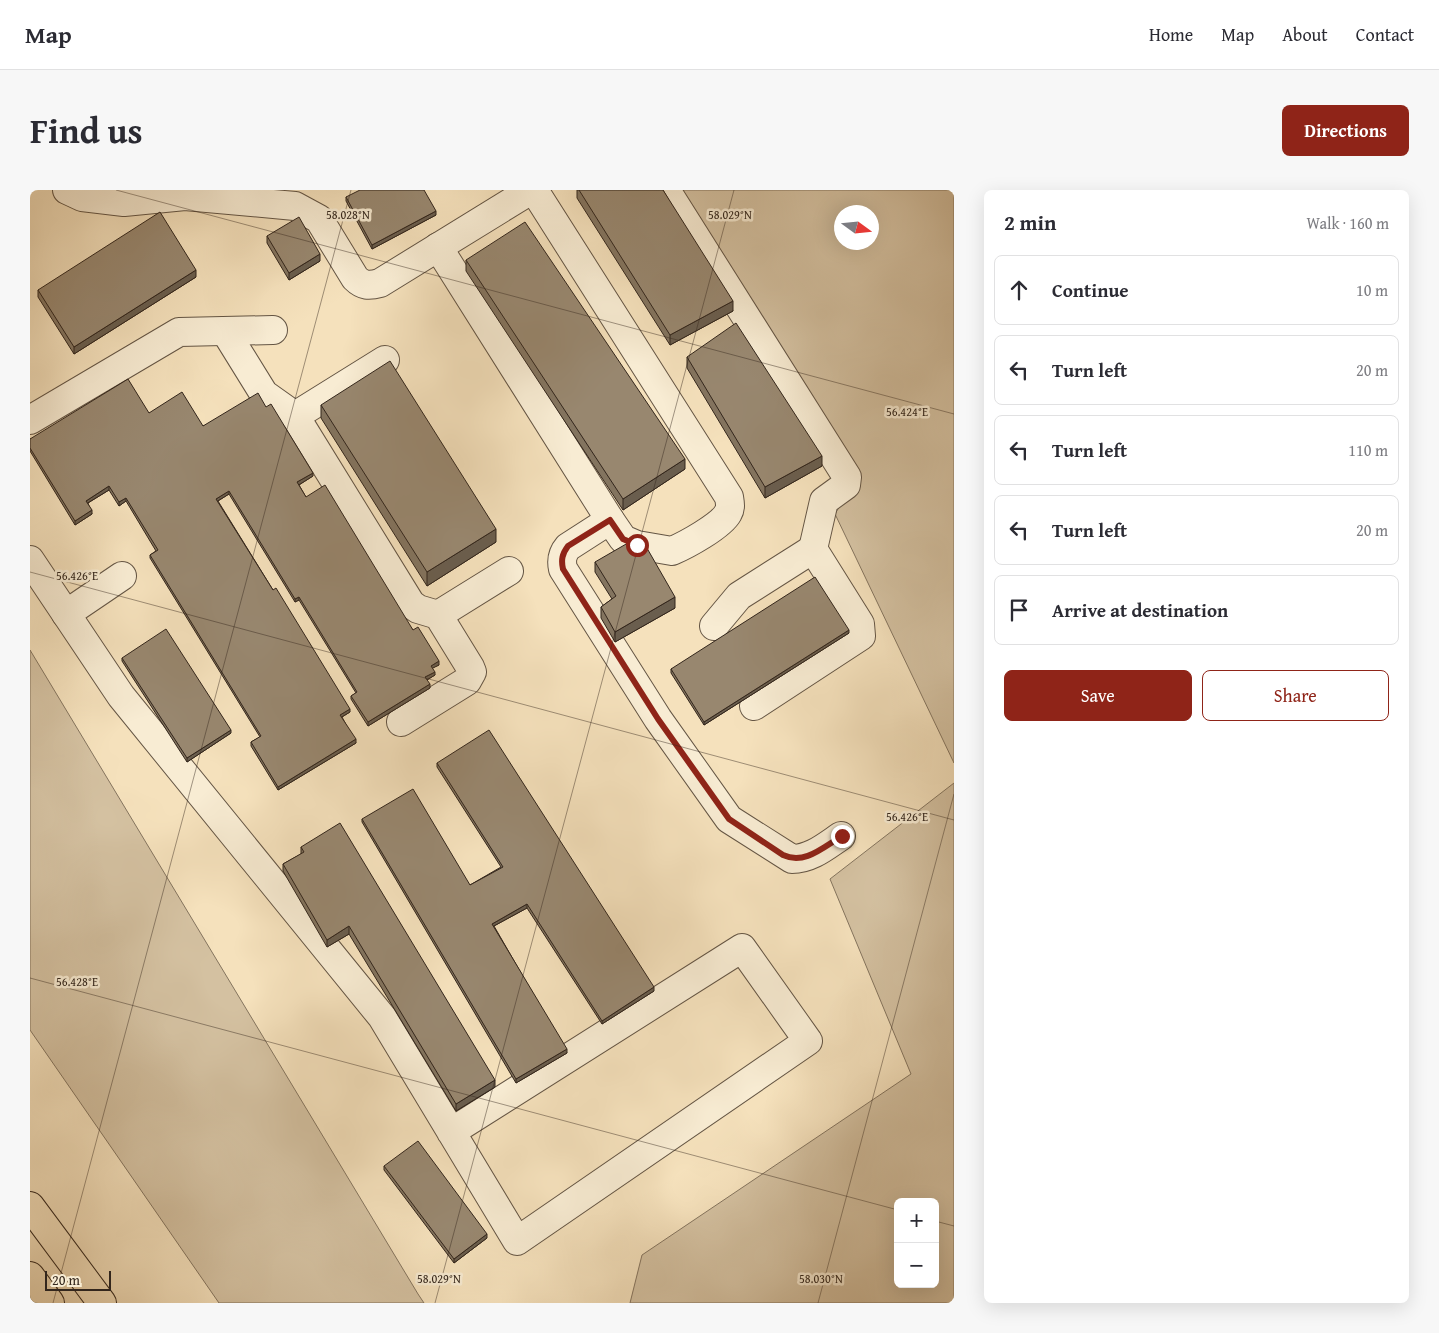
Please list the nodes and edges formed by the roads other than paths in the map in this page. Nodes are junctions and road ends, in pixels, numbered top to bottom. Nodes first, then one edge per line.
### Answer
1 (67, 190) edge
2 (533, 190) edge
3 (666, 190) edge
4 (438, 248) junction
5 (273, 330) dead end
6 (225, 331) junction
7 (385, 360) dead end
8 (295, 416) junction
9 (30, 420) edge
10 (610, 520) junction
11 (813, 549) junction
12 (30, 560) edge
13 (509, 572) dead end
14 (122, 576) dead end
15 (66, 614) junction
16 (438, 615) junction
17 (714, 626) dead end
18 (754, 706) dead end
19 (401, 722) dead end
20 (842, 836) dead end
21 (451, 1132) junction
22 (30, 1206) edge
23 (30, 1276) edge
24 (50, 1303) edge
25 (102, 1303) edge

1 - 4 lane
2 - 4 lane
2 - 10 lane
3 - 11 lane
4 - 10 lane
5 - 6 lane
6 - 8 lane
6 - 9 lane
7 - 8 lane
8 - 16 lane
10 - 20 lane
11 - 17 lane
11 - 18 lane
12 - 15 lane
13 - 16 lane
14 - 15 lane
15 - 21 lane
16 - 19 lane
21 - 21 lane
22 - 25 highway
23 - 24 highway

